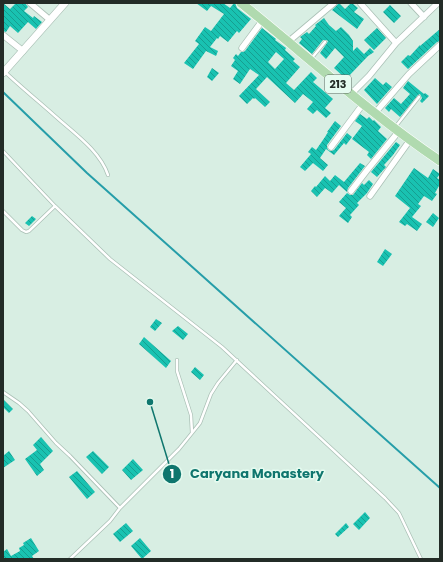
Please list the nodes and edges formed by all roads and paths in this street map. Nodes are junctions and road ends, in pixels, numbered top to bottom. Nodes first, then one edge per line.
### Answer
1 (30, 3) edge
2 (66, 3) edge
3 (241, 3) edge
4 (334, 3) edge
5 (412, 3) edge
6 (438, 3) edge
7 (361, 4) dead end
8 (424, 17) junction
9 (50, 20) junction
10 (262, 20) junction
11 (3, 35) edge
12 (288, 42) junction
13 (325, 42) dead end
14 (396, 43) junction
15 (440, 45) edge
16 (242, 48) dead end
17 (23, 51) junction
18 (309, 61) junction
19 (4, 72) edge
20 (351, 94) junction
21 (419, 97) dead end
22 (363, 104) junction
23 (375, 113) junction
24 (397, 129) junction
25 (410, 140) junction
26 (330, 147) dead end
27 (3, 151) edge
28 (440, 161) edge
29 (108, 175) dead end
30 (351, 191) dead end
31 (370, 196) dead end
32 (55, 206) junction
33 (3, 210) edge
34 (177, 360) dead end
35 (236, 360) junction
36 (3, 392) edge
37 (192, 433) junction
38 (120, 508) junction
39 (70, 559) edge
40 (421, 559) edge

1 - 9 street
2 - 9 street
3 - 10 main road, 213
4 - 12 street
5 - 8 street
6 - 8 street
7 - 14 street
8 - 14 street
9 - 17 street
10 - 12 main road, 213
10 - 16 street
11 - 17 street
12 - 18 main road, 213
13 - 18 lane
14 - 20 street
15 - 23 street
17 - 19 street
18 - 20 main road, 213
19 - 29 lane
20 - 22 main road, 213
21 - 24 lane
22 - 23 main road, 213
22 - 26 street
23 - 24 main road, 213
24 - 25 main road, 213
24 - 30 street
25 - 28 main road, 213
25 - 31 street
27 - 32 lane
32 - 33 lane
32 - 35 lane
34 - 37 lane
35 - 37 lane
35 - 40 lane
36 - 38 lane
37 - 38 lane
38 - 39 lane

